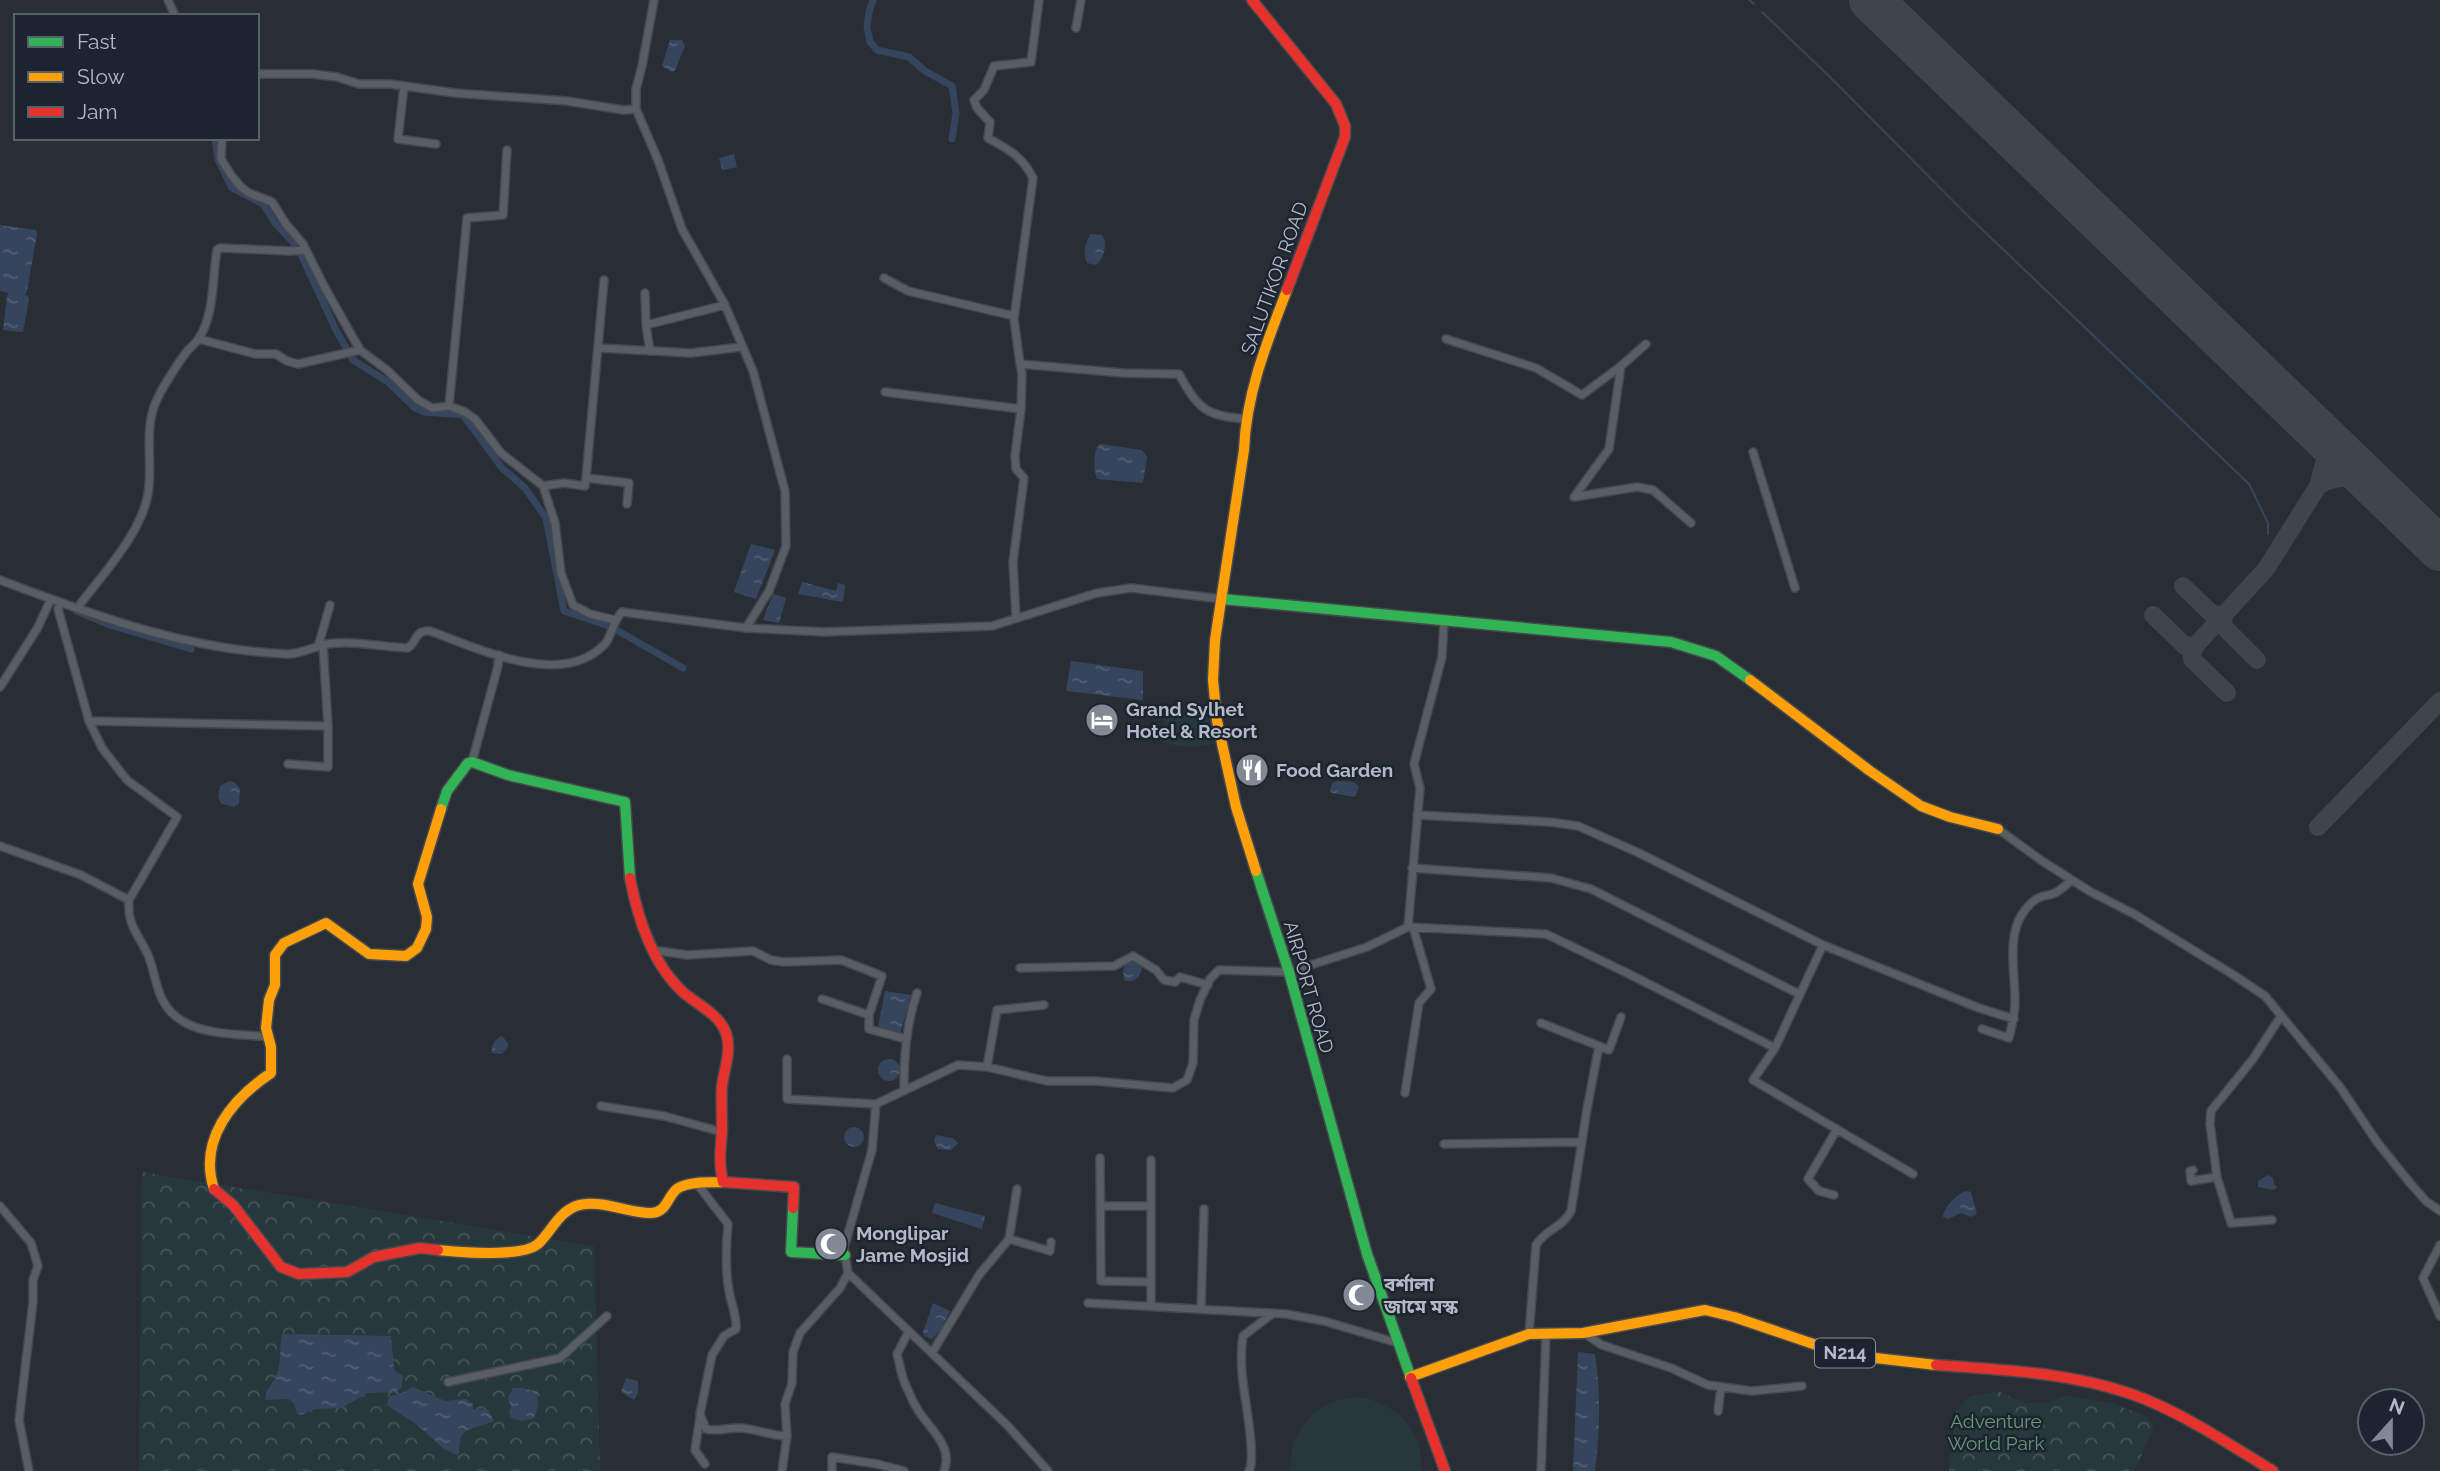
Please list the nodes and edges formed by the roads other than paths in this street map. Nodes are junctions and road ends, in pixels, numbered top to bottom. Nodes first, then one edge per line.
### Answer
1 (654, 0) edge
2 (1039, 0) edge
3 (1081, 0) edge
4 (1252, 0) edge
5 (1076, 28) dead end
6 (259, 74) edge
7 (404, 86) junction
8 (636, 109) junction
9 (222, 140) edge
10 (436, 144) dead end
11 (507, 150) dead end
12 (302, 250) junction
13 (884, 278) dead end
14 (604, 280) dead end
15 (645, 293) dead end
16 (725, 305) junction
17 (1014, 316) junction
18 (646, 325) junction
19 (199, 339) junction
20 (1446, 339) dead end
21 (1646, 344) dead end
22 (741, 347) junction
23 (599, 348) junction
24 (357, 351) junction
25 (650, 351) junction
26 (1020, 364) junction
27 (1621, 366) junction
28 (885, 392) dead end
29 (449, 405) junction
30 (1021, 409) junction
31 (1245, 419) junction
32 (1753, 452) dead end
33 (586, 478) junction
34 (543, 486) junction
35 (627, 504) dead end
36 (1691, 523) dead end
37 (0, 580) edge
38 (1795, 587) dead end
39 (51, 599) junction
40 (1222, 599) junction
41 (61, 603) junction
42 (330, 605) dead end
43 (78, 607) junction
44 (1016, 618) junction
45 (615, 620) junction
46 (1444, 620) junction
47 (746, 628) junction
48 (321, 646) junction
49 (499, 655) junction
50 (0, 687) edge
51 (89, 721) junction
52 (328, 726) junction
53 (472, 762) junction
54 (288, 764) dead end
55 (1417, 816) junction
56 (1998, 829) joint
57 (0, 846) edge
58 (1412, 868) junction
59 (2073, 880) junction
60 (129, 900) junction
61 (1411, 927) junction
62 (1823, 945) junction
63 (653, 950) junction
64 (1020, 968) dead end
65 (1289, 972) junction
66 (1208, 985) junction
67 (917, 993) dead end
68 (1799, 994) junction
69 (822, 999) dead end
70 (1044, 1005) dead end
71 (869, 1015) junction
72 (2281, 1016) junction
73 (1621, 1017) dead end
74 (2014, 1018) junction
75 (1541, 1023) dead end
76 (1982, 1030) dead end
77 (267, 1037) junction
78 (906, 1039) junction
79 (1599, 1046) junction
80 (1775, 1048) junction
81 (787, 1059) dead end
82 (987, 1067) junction
83 (904, 1091) junction
84 (1405, 1093) dead end
85 (876, 1104) junction
86 (601, 1105) dead end
87 (1837, 1129) junction
88 (722, 1132) junction
89 (1582, 1142) junction
90 (1444, 1144) dead end
91 (1100, 1158) dead end
92 (1151, 1160) dead end
93 (2193, 1170) dead end
94 (1913, 1174) dead end
95 (2217, 1177) junction
96 (723, 1182) junction
97 (698, 1185) junction
98 (1017, 1189) dead end
99 (1834, 1195) dead end
100 (0, 1206) edge
101 (1100, 1206) junction
102 (1151, 1206) junction
103 (1203, 1209) dead end
104 (2440, 1211) edge
105 (2272, 1220) dead end
106 (1009, 1239) junction
107 (1051, 1242) dead end
108 (2440, 1245) edge
109 (845, 1255) junction
110 (848, 1273) junction
111 (1151, 1282) junction
112 (1088, 1303) dead end
113 (1151, 1307) junction
114 (1201, 1309) junction
115 (1273, 1313) junction
116 (607, 1316) dead end
117 (2440, 1316) edge
118 (909, 1331) junction
119 (1546, 1333) junction
120 (1583, 1333) junction
121 (1528, 1334) junction
122 (1401, 1344) junction
123 (932, 1353) junction
124 (1410, 1377) junction
125 (448, 1382) dead end
126 (1802, 1386) dead end
127 (1721, 1387) junction
128 (1718, 1411) dead end
129 (701, 1417) junction
130 (787, 1436) junction
131 (705, 1464) dead end
132 (29, 1471) edge
133 (782, 1471) edge
134 (832, 1471) edge
135 (904, 1471) edge
136 (944, 1471) edge
137 (1048, 1471) edge
138 (1250, 1471) edge
139 (1445, 1471) edge
140 (1541, 1471) edge
141 (2273, 1471) edge

1 - 8 street
2 - 17 street
3 - 5 street
4 - 31 main road, SALUTIKOR ROAD
6 - 7 street
7 - 8 street
7 - 10 street
8 - 16 street
9 - 12 street
11 - 29 street
12 - 19 street
12 - 24 street
13 - 17 street
14 - 23 street
15 - 18 street
16 - 18 street
16 - 22 street
17 - 26 street
18 - 25 street
19 - 24 street
19 - 43 street
20 - 27 street
21 - 27 street
22 - 25 street
22 - 47 street
23 - 25 street
23 - 33 street
24 - 29 street
26 - 30 street
26 - 31 street
27 - 36 street
28 - 30 street
29 - 34 street
30 - 44 street
31 - 40 main road, SALUTIKOR ROAD
32 - 38 street
33 - 34 street
33 - 35 street
34 - 45 street
37 - 39 street
39 - 41 street
39 - 50 street
40 - 44 street
40 - 46 main road
40 - 65 main road, AIRPORT ROAD
41 - 43 street
41 - 51 street
42 - 48 street
43 - 48 street
44 - 47 street
45 - 47 street
45 - 49 street
46 - 55 street
46 - 56 main road
48 - 49 street
48 - 52 street
49 - 53 street
51 - 52 street
51 - 60 street
52 - 54 street
53 - 63 main road
53 - 77 main road
55 - 58 street
55 - 62 street
56 - 59 street
57 - 60 street
58 - 61 street
58 - 68 street
59 - 72 street
59 - 74 street
60 - 77 street
61 - 65 street
61 - 80 street
61 - 84 street
62 - 68 street
62 - 74 street
63 - 71 street
63 - 88 main road
64 - 66 street
65 - 66 street
65 - 122 main road, AIRPORT ROAD
66 - 82 street
67 - 78 street
68 - 80 street
69 - 71 street
70 - 82 street
71 - 78 street
72 - 95 street
72 - 104 street
73 - 79 street
74 - 76 street
75 - 79 street
77 - 97 main road
78 - 83 street
79 - 89 street
80 - 87 street
81 - 85 street
82 - 83 street
83 - 85 street
85 - 109 street
86 - 88 street
87 - 94 street
87 - 99 street
88 - 96 main road
89 - 90 street
89 - 121 street
91 - 101 street
92 - 102 street
93 - 95 street
95 - 105 street
96 - 97 main road
96 - 109 main road
97 - 129 street
98 - 106 street
100 - 132 street
101 - 102 street
101 - 111 street
102 - 111 street
103 - 114 street
106 - 107 street
106 - 123 street
108 - 117 street
109 - 110 street
110 - 118 street
110 - 130 street
111 - 113 street
112 - 113 street
113 - 114 street
114 - 115 street
115 - 122 street
115 - 138 street
116 - 125 street
118 - 123 street
118 - 136 street
119 - 120 main road, N214
119 - 121 main road, N214
119 - 140 street
120 - 127 street
120 - 141 main road, N214
121 - 124 main road, N214
122 - 124 main road, AIRPORT ROAD
123 - 137 street
124 - 139 main road, AIRPORT ROAD
126 - 127 street
127 - 128 street
129 - 130 street
129 - 131 street
130 - 133 street
134 - 135 street

